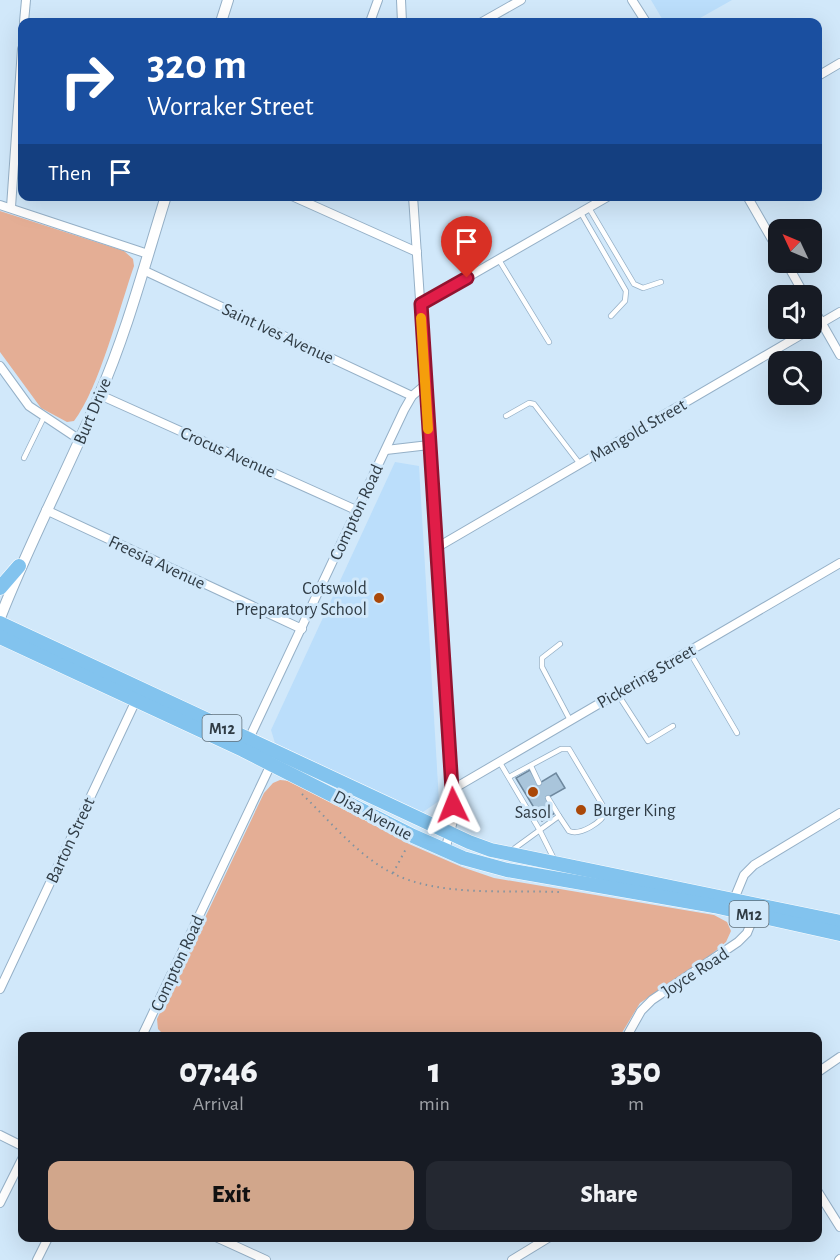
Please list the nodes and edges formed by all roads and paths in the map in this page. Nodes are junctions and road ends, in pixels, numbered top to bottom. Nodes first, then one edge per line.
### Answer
1 (26, 0) edge
2 (228, 0) edge
3 (378, 0) edge
4 (401, 0) edge
5 (521, 0) edge
6 (633, 0) edge
7 (24, 18) edge
8 (222, 18) edge
9 (371, 18) edge
10 (402, 18) edge
11 (489, 18) edge
12 (644, 18) edge
13 (840, 63) edge
14 (822, 74) edge
15 (18, 106) edge
16 (164, 201) edge
17 (313, 201) edge
18 (413, 201) edge
19 (601, 201) edge
20 (750, 201) edge
21 (0, 205) edge
22 (11, 207) junction
23 (589, 208) junction
24 (581, 213) junction
25 (768, 233) edge
26 (417, 252) junction
27 (148, 254) junction
28 (499, 260) junction
29 (144, 270) junction
30 (661, 282) dead end
31 (421, 304) junction
32 (840, 312) edge
33 (611, 316) dead end
34 (822, 322) edge
35 (822, 325) edge
36 (794, 339) edge
37 (549, 342) dead end
38 (840, 355) edge
39 (0, 366) edge
40 (425, 385) junction
41 (100, 395) junction
42 (412, 396) junction
43 (507, 416) dead end
44 (44, 417) junction
45 (80, 440) junction
46 (429, 445) junction
47 (386, 450) junction
48 (24, 458) dead end
49 (580, 464) junction
50 (46, 510) junction
51 (356, 510) junction
52 (436, 548) junction
53 (840, 563) edge
54 (19, 566) junction
55 (0, 588) edge
56 (0, 618) edge
57 (0, 623) edge
58 (302, 629) junction
59 (0, 638) edge
60 (560, 644) dead end
61 (689, 651) junction
62 (617, 693) junction
63 (138, 695) junction
64 (570, 720) junction
65 (673, 726) dead end
66 (737, 733) dead end
67 (246, 745) junction
68 (273, 759) junction
69 (499, 761) junction
70 (531, 766) junction
71 (509, 777) junction
72 (539, 783) dead end
73 (453, 789) junction
74 (300, 792) dead end
75 (548, 798) dead end
76 (840, 813) edge
77 (559, 816) junction
78 (539, 829) junction
79 (450, 836) junction
80 (409, 844) dead end
81 (445, 850) junction
82 (506, 853) junction
83 (556, 863) junction
84 (393, 873) junction
85 (561, 892) dead end
86 (732, 904) junction
87 (756, 910) junction
88 (840, 922) edge
89 (840, 934) edge
90 (0, 989) edge
91 (147, 1032) edge
92 (629, 1032) edge
93 (840, 1057) edge
94 (822, 1069) edge
95 (0, 1135) edge
96 (18, 1144) edge
97 (18, 1167) edge
98 (822, 1198) edge
99 (0, 1203) edge
100 (840, 1227) edge
101 (46, 1242) edge
102 (227, 1242) edge
103 (541, 1242) edge
104 (37, 1260) edge
105 (266, 1260) edge
106 (512, 1260) edge

1 - 7 street
2 - 8 street
3 - 9 street
4 - 10 street
5 - 11 street
6 - 12 street
13 - 14 street
15 - 22 street
16 - 27 street, Burt Drive
17 - 26 street
18 - 26 street
19 - 23 street
20 - 25 street
21 - 22 street
22 - 27 street
23 - 24 street
23 - 30 lane
24 - 28 street
24 - 33 lane
26 - 31 street
27 - 29 street, Burt Drive
28 - 31 street
28 - 37 lane
29 - 41 street, Burt Drive
29 - 42 street, Saint Ives Avenue
31 - 40 street
32 - 34 street, Mangold Street
35 - 38 street
36 - 49 street, Mangold Street
39 - 44 street
40 - 42 street, Compton Road
40 - 46 street
41 - 45 street, Burt Drive
41 - 51 street, Crocus Avenue
42 - 47 street, Compton Road
43 - 49 lane
44 - 45 street
44 - 48 lane
45 - 50 street, Burt Drive
46 - 47 street
46 - 52 street
47 - 51 street, Compton Road
49 - 52 street, Mangold Street
50 - 54 street, Burt Drive
50 - 58 street, Freesia Avenue
51 - 58 street, Compton Road
52 - 73 street
53 - 61 street, Pickering Street
54 - 55 main road
54 - 56 street, Burt Drive
57 - 63 main road, Disa Avenue / M12
58 - 67 street, Compton Road
59 - 63 main road, Disa Avenue / M12
60 - 64 lane
61 - 62 street, Pickering Street
61 - 66 lane
62 - 64 street, Pickering Street
62 - 65 lane
63 - 67 main road, Disa Avenue / M12
63 - 90 street, Barton Street
64 - 69 street, Pickering Street
67 - 68 main road, Disa Avenue / M12
68 - 79 main road, Disa Avenue / M12
68 - 81 main road, Disa Avenue / M12
68 - 91 street, Compton Road
69 - 71 lane
69 - 73 street, Pickering Street
70 - 71 lane
70 - 72 lane
70 - 77 lane
71 - 78 lane
73 - 79 street
74 - 84 path
75 - 77 lane
76 - 86 street
77 - 78 lane
78 - 82 lane
78 - 83 lane
79 - 81 street
79 - 82 main road, Disa Avenue / M12
80 - 84 path
81 - 86 main road, Disa Avenue / M12
82 - 83 main road, Disa Avenue / M12
83 - 86 main road, Disa Avenue / M12
84 - 85 path
86 - 87 main road, Disa Avenue / M12
87 - 88 main road, Disa Avenue / M12
87 - 89 main road, Disa Avenue / M12
87 - 92 street, Joyce Road
93 - 94 street
95 - 96 street
97 - 99 street
98 - 100 street
101 - 104 street
102 - 105 street
103 - 106 street

